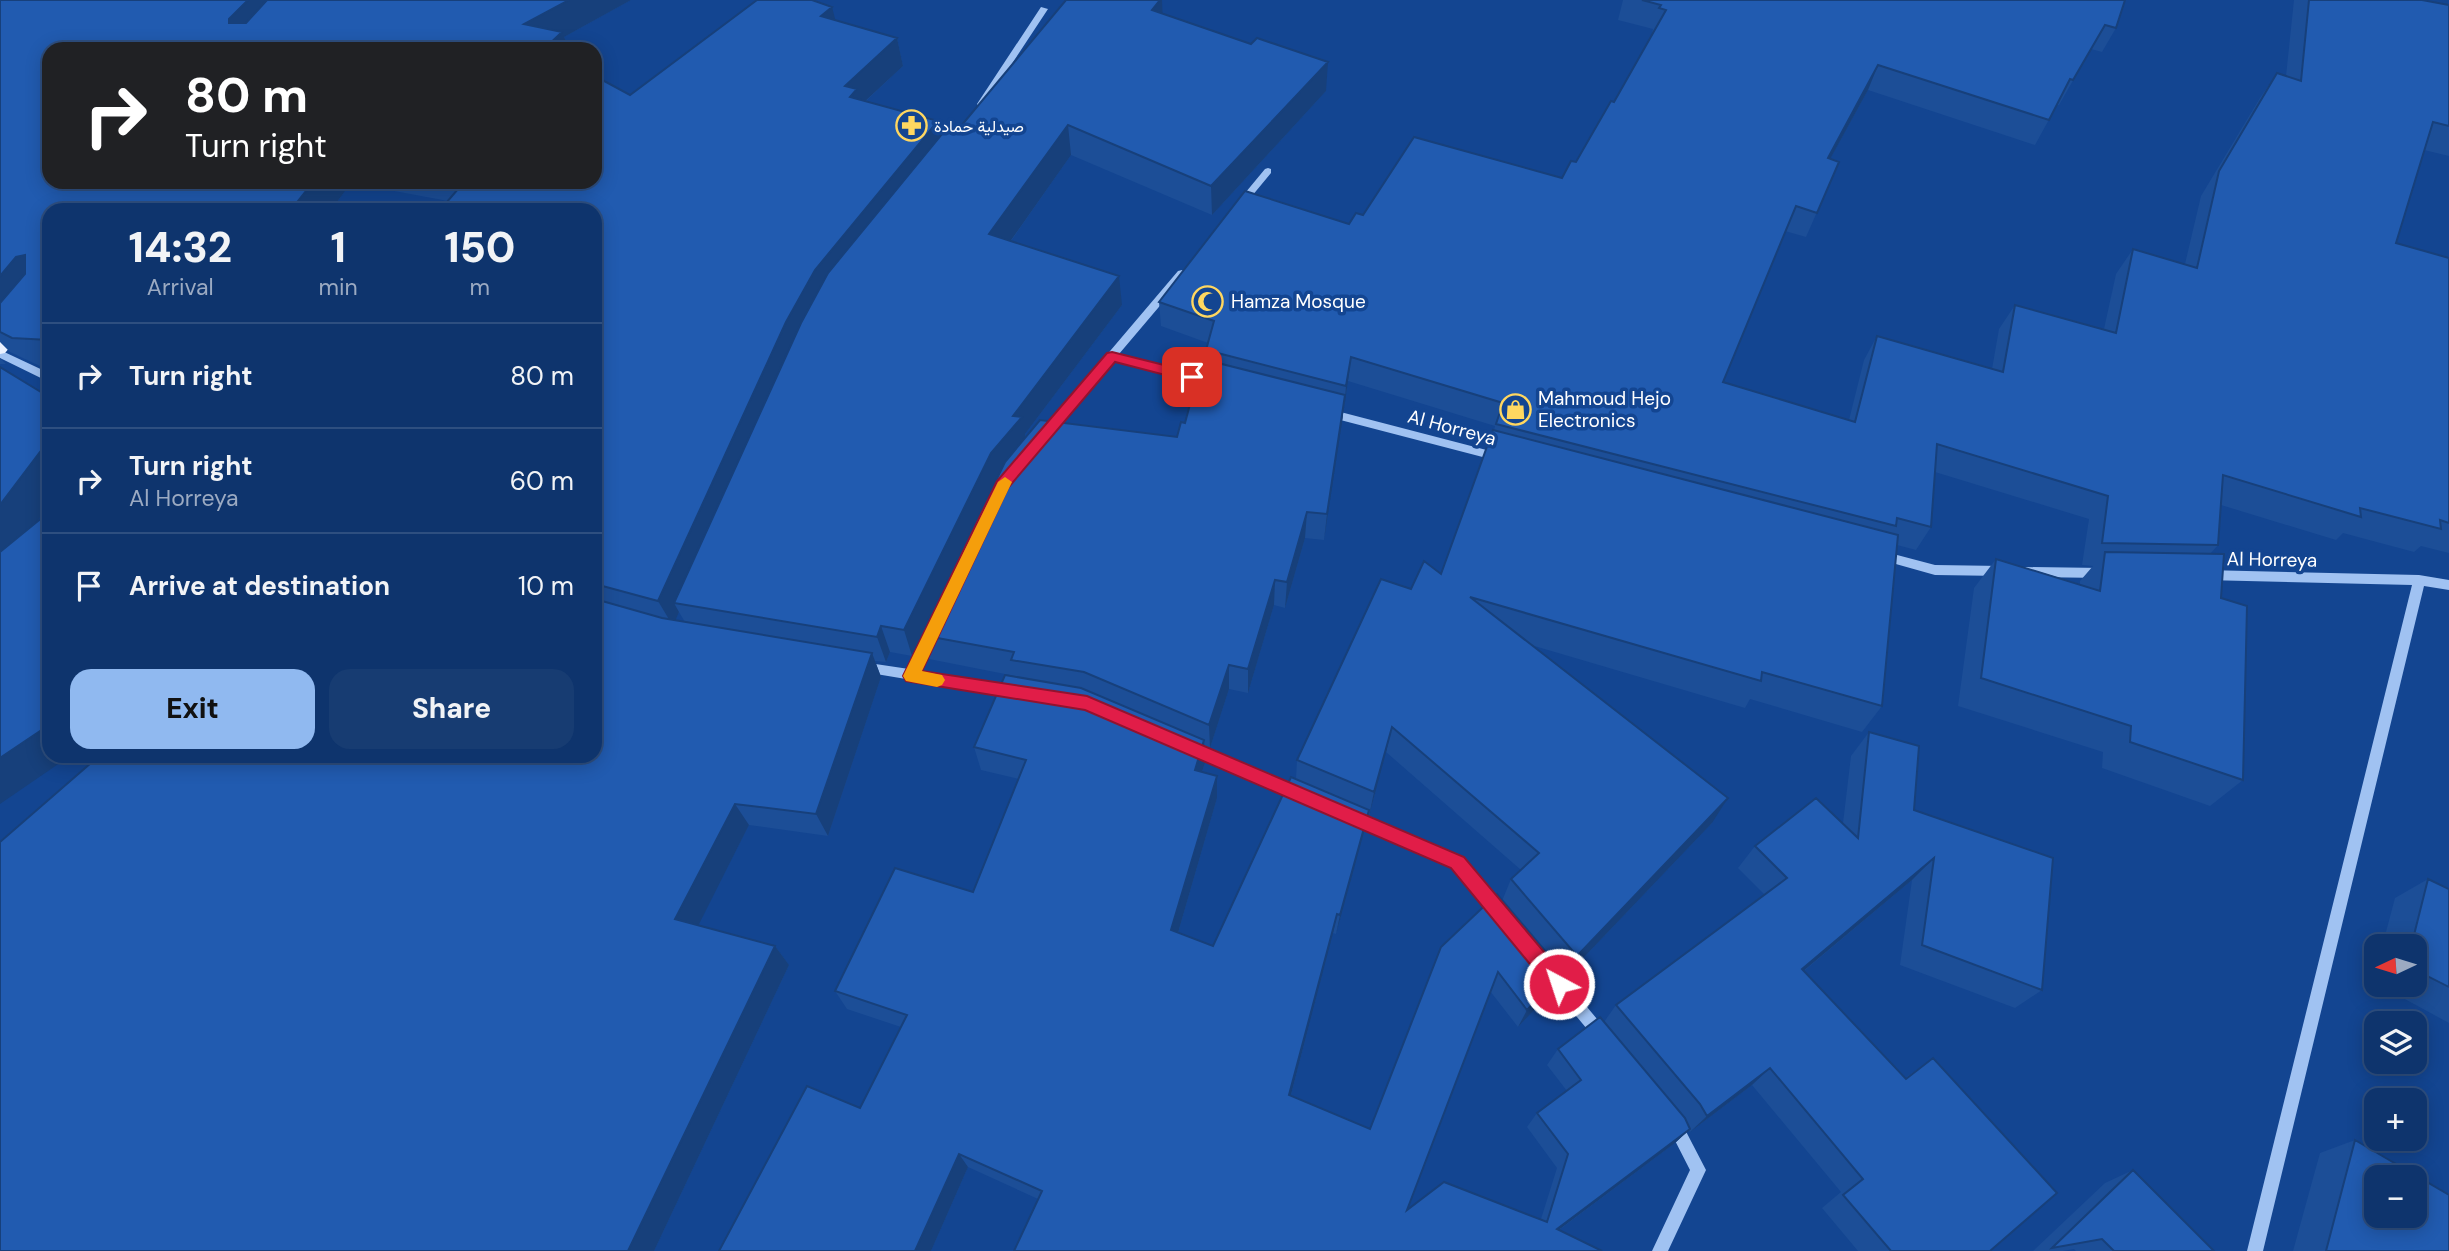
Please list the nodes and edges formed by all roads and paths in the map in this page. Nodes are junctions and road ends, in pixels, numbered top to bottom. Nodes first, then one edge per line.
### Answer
1 (1044, 9) dead end
2 (972, 118) edge
3 (1268, 171) dead end
4 (1233, 212) edge
5 (1190, 264) edge
6 (42, 299) edge
7 (0, 351) edge
8 (1112, 356) junction
9 (42, 374) edge
10 (1219, 384) edge
11 (1312, 408) edge
12 (1036, 446) edge
13 (1513, 461) edge
14 (1871, 554) edge
15 (2115, 573) edge
16 (2198, 575) edge
17 (2419, 580) junction
18 (2449, 585) edge
19 (940, 616) edge
20 (846, 665) edge
21 (912, 676) junction
22 (1033, 695) edge
23 (1177, 742) edge
24 (1317, 802) edge
25 (1343, 813) edge
26 (1510, 926) edge
27 (1537, 957) edge
28 (1616, 1052) edge
29 (1668, 1116) edge
30 (1660, 1251) edge
31 (2255, 1251) edge

1 - 2 street
3 - 4 street
5 - 8 street
6 - 7 main road
7 - 9 street
8 - 10 street
8 - 12 street
11 - 13 street, Al Horreya
14 - 15 street
16 - 17 street, Al Horreya
17 - 18 street, Al Horreya
17 - 31 street
19 - 21 street
20 - 21 street
21 - 22 street
23 - 24 street
25 - 26 street
27 - 28 street
29 - 30 street

